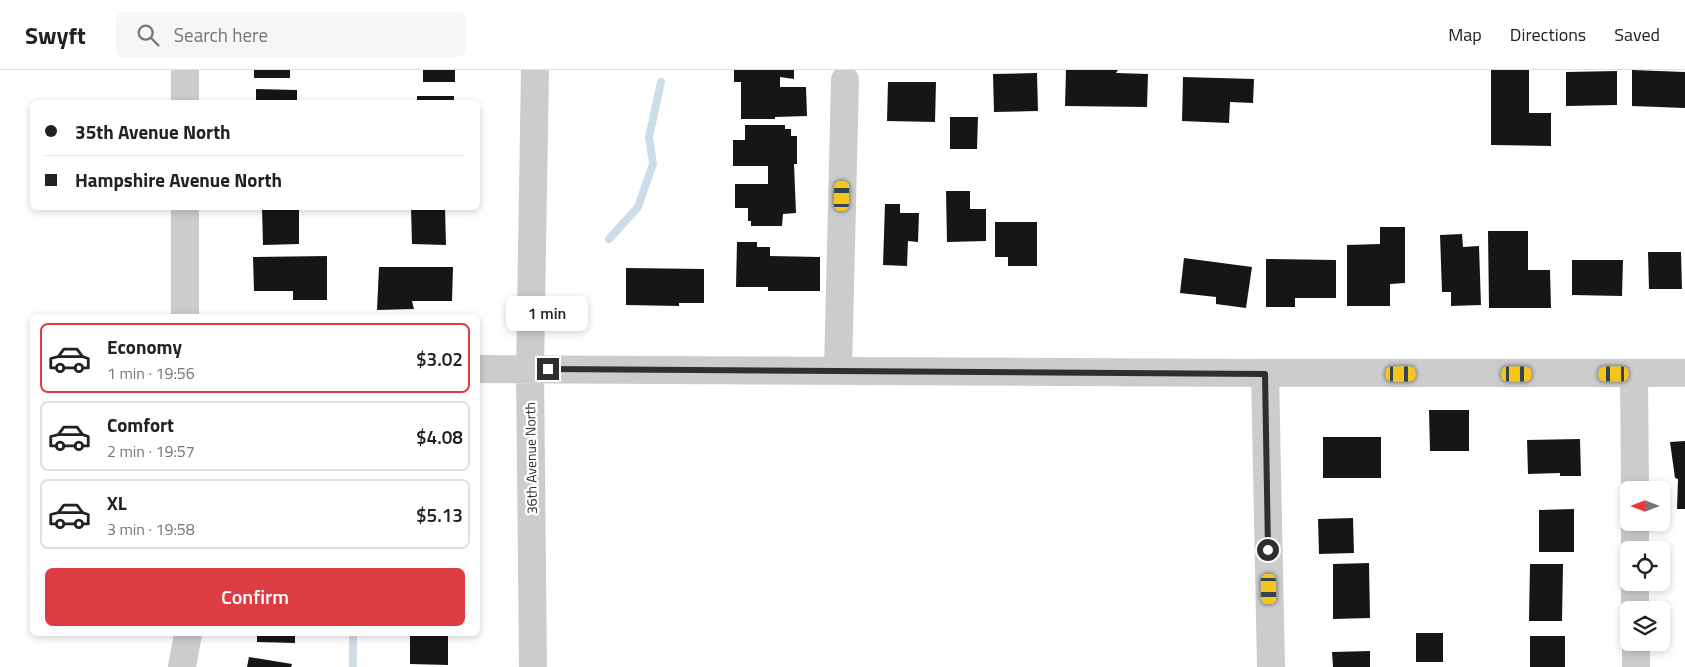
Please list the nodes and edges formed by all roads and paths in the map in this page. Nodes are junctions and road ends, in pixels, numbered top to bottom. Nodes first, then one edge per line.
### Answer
1 (185, 70) edge
2 (535, 70) edge
3 (845, 80) dead end
4 (185, 100) edge
5 (185, 210) edge
6 (185, 314) edge
7 (480, 369) edge
8 (530, 369) junction
9 (838, 370) junction
10 (1265, 374) junction
11 (1634, 374) junction
12 (1685, 374) edge
13 (1634, 481) edge
14 (188, 636) edge
15 (1636, 651) edge
16 (182, 667) edge
17 (533, 667) edge
18 (1271, 667) edge
19 (1636, 667) edge

1 - 4 street
2 - 8 street, 36th Avenue North
3 - 9 street
5 - 6 street
7 - 8 street
8 - 9 street
8 - 17 street, 36th Avenue North
9 - 10 street
10 - 11 street
10 - 18 street
11 - 12 street
11 - 13 street
14 - 16 street
15 - 19 street

